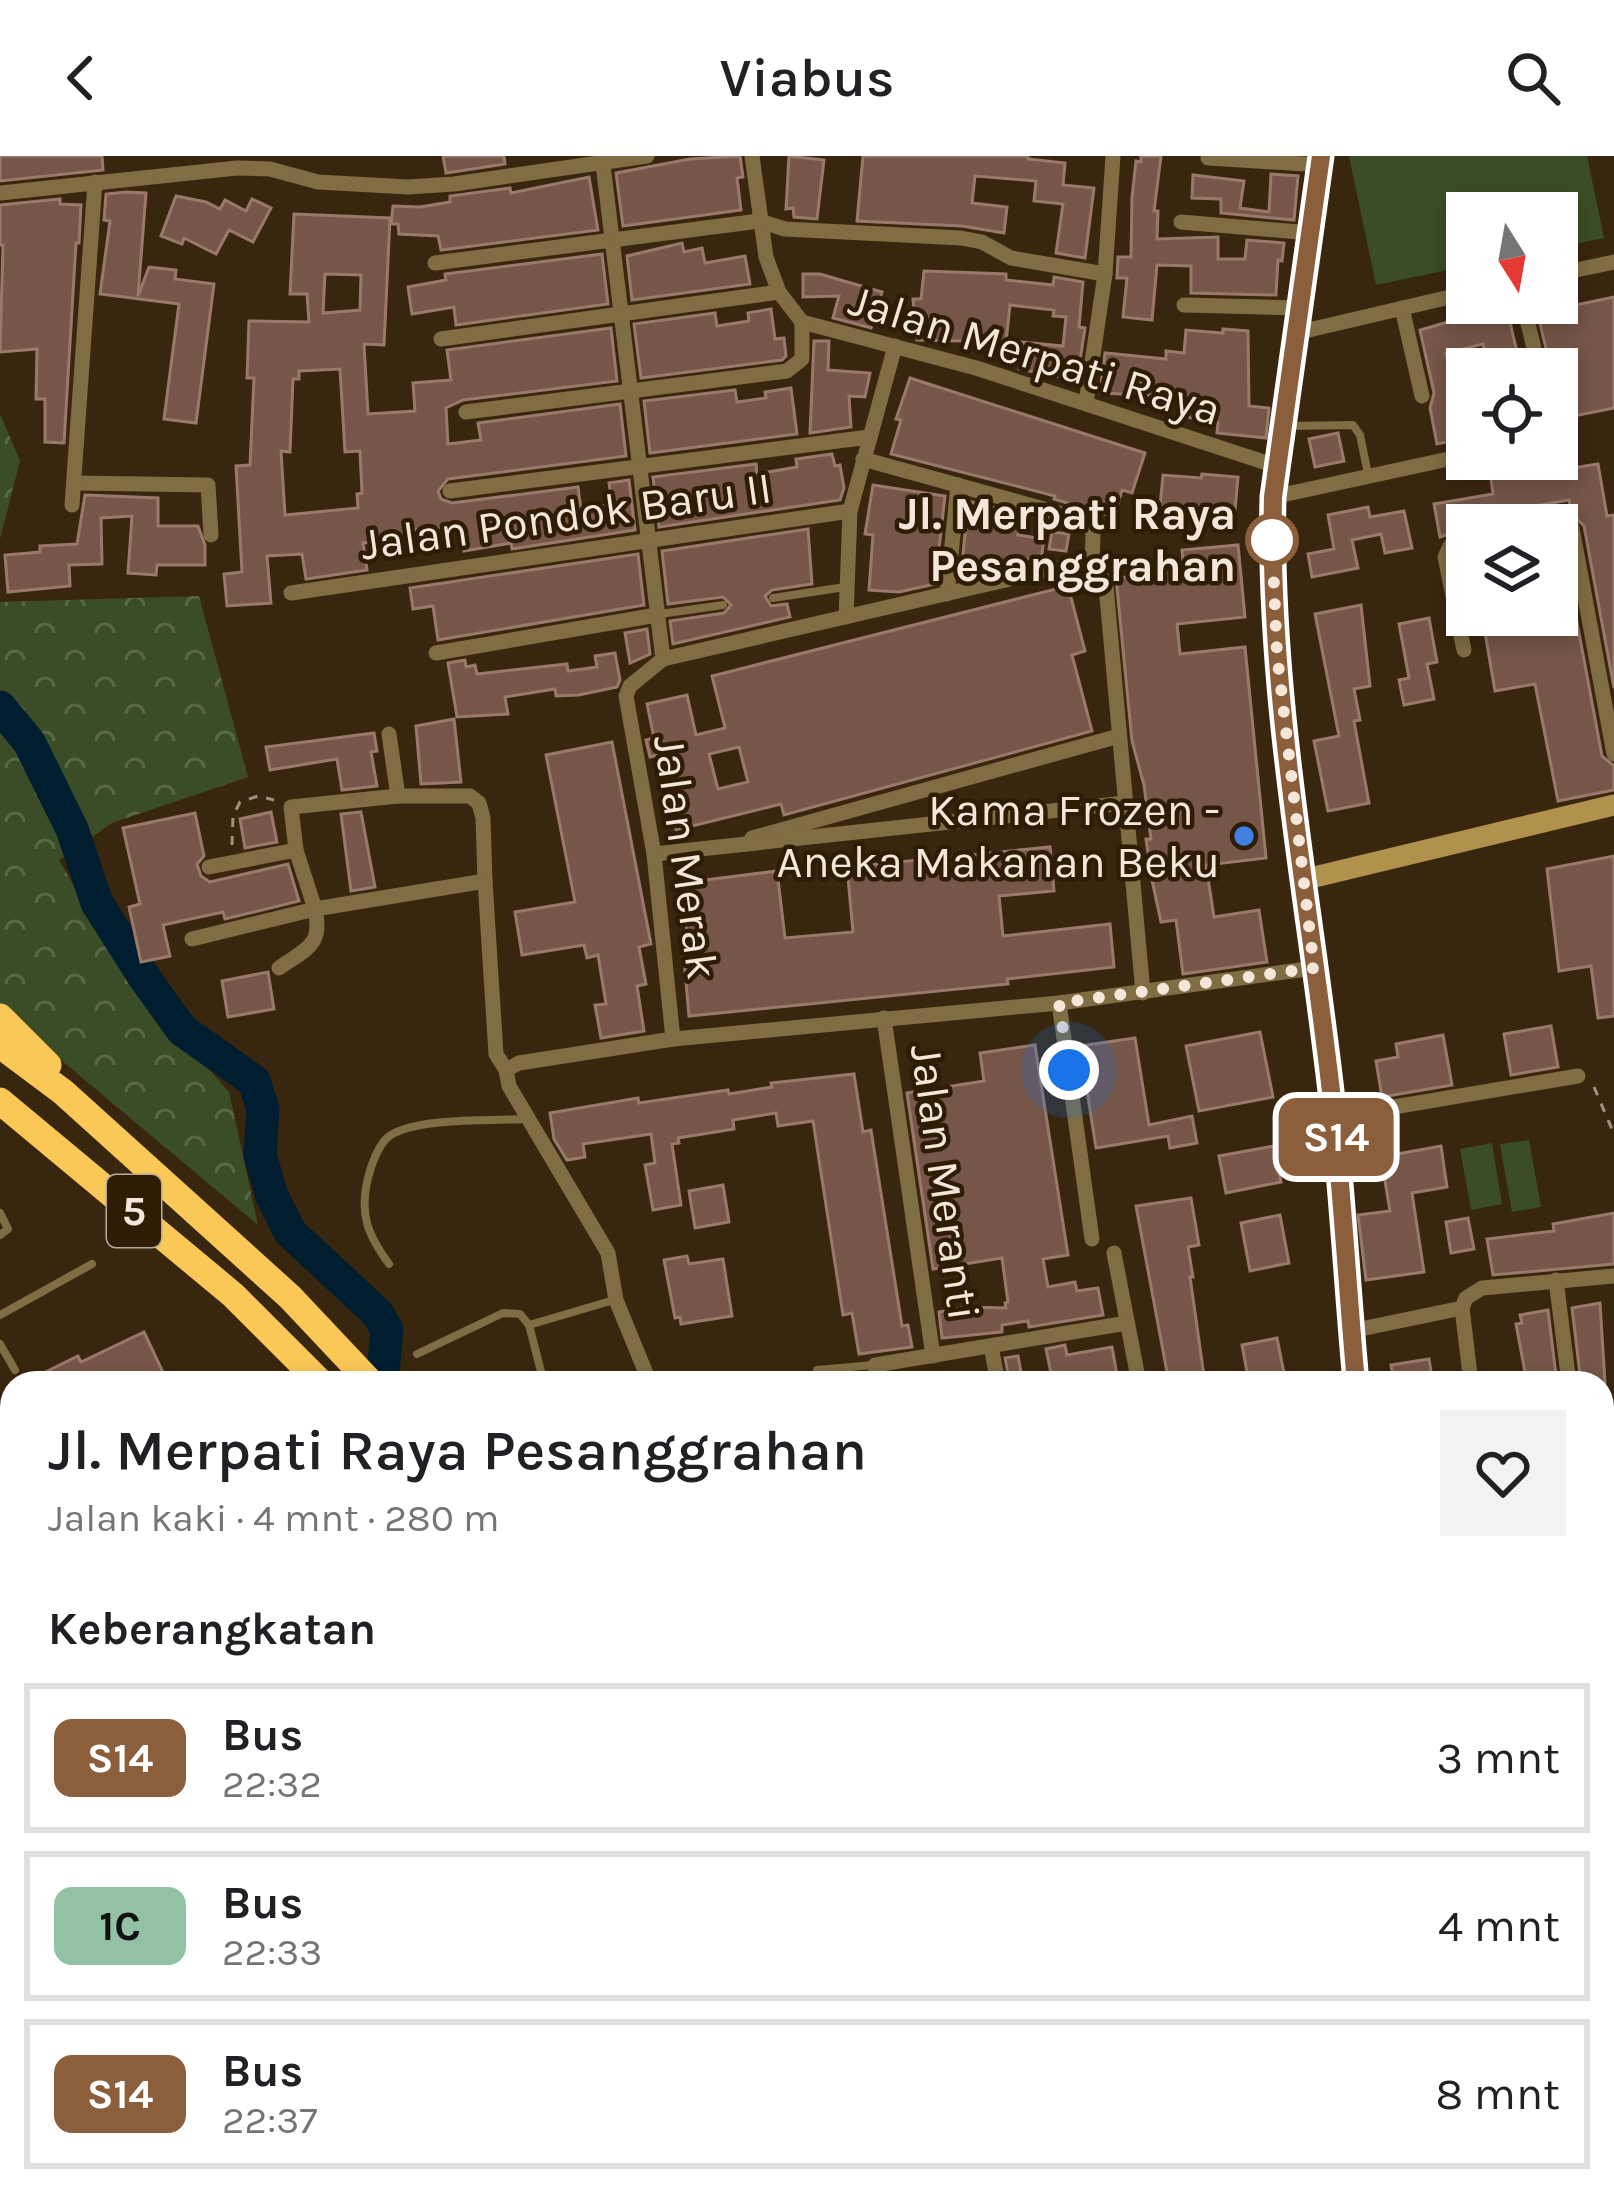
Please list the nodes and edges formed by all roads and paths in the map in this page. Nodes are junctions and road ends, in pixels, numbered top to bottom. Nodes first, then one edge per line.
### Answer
1 (647, 156) edge
2 (752, 156) edge
3 (1113, 156) edge
4 (1208, 158) edge
5 (603, 159) edge
6 (1321, 160) edge
7 (95, 182) junction
8 (0, 193) edge
9 (758, 221) junction
10 (1181, 222) dead end
11 (1311, 233) junction
12 (611, 240) junction
13 (1614, 262) edge
14 (435, 263) dead end
15 (1578, 270) edge
16 (1105, 274) junction
17 (779, 292) junction
18 (1446, 298) edge
19 (1184, 305) dead end
20 (1299, 308) junction
21 (1402, 308) junction
22 (619, 315) junction
23 (802, 322) junction
24 (1296, 333) junction
25 (441, 338) dead end
26 (895, 346) junction
27 (629, 392) junction
28 (1422, 396) dead end
29 (1086, 403) junction
30 (466, 412) dead end
31 (1284, 425) junction
32 (869, 437) junction
33 (1446, 459) edge
34 (863, 460) junction
35 (639, 466) junction
36 (1280, 467) junction
37 (1368, 475) junction
38 (74, 483) junction
39 (958, 485) junction
40 (450, 491) dead end
41 (1273, 497) junction
42 (72, 506) dead end
43 (850, 511) junction
44 (211, 535) dead end
45 (649, 542) junction
46 (1578, 560) edge
47 (1086, 564) junction
48 (845, 587) junction
49 (291, 593) dead end
50 (947, 594) junction
51 (773, 598) dead end
52 (723, 605) dead end
53 (657, 615) junction
54 (846, 617) junction
55 (1461, 636) edge
56 (1464, 650) dead end
57 (436, 653) dead end
58 (662, 659) junction
59 (389, 734) dead end
60 (1119, 736) junction
61 (1614, 754) edge
62 (398, 796) junction
63 (1126, 803) junction
64 (1614, 805) edge
65 (290, 807) junction
66 (737, 846) junction
67 (296, 850) junction
68 (654, 854) junction
69 (231, 863) junction
70 (208, 867) dead end
71 (1302, 880) junction
72 (485, 881) junction
73 (314, 908) junction
74 (192, 939) dead end
75 (279, 968) dead end
76 (1314, 968) junction
77 (1143, 992) junction
78 (1059, 1003) junction
79 (0, 1017) edge
80 (884, 1018) junction
81 (673, 1039) junction
82 (0, 1045) edge
83 (506, 1070) junction
84 (1578, 1076) joint
85 (63, 1092) junction
86 (0, 1102) edge
87 (1334, 1117) junction
88 (528, 1119) junction
89 (1614, 1134) edge
90 (0, 1213) edge
91 (0, 1235) edge
92 (1092, 1239) dead end
93 (1114, 1253) dead end
94 (92, 1264) dead end
95 (389, 1264) dead end
96 (1614, 1276) edge
97 (1556, 1280) junction
98 (616, 1300) junction
99 (1462, 1308) junction
100 (0, 1315) edge
101 (1127, 1323) junction
102 (529, 1325) junction
103 (1352, 1331) junction
104 (0, 1344) edge
105 (992, 1346) junction
106 (417, 1354) dead end
107 (933, 1356) junction
108 (875, 1365) junction
109 (15, 1370) dead end
110 (817, 1370) dead end
111 (309, 1371) edge
112 (360, 1371) edge
113 (541, 1371) edge
114 (645, 1371) edge
115 (876, 1371) edge
116 (996, 1371) edge
117 (1137, 1371) edge
118 (1355, 1371) edge
119 (1470, 1371) edge
120 (1567, 1371) edge

1 - 5 street
2 - 9 street, Jalan Merpati Raya
3 - 16 street
4 - 6 street
5 - 7 street
5 - 12 street
6 - 11 street
7 - 8 street
7 - 38 street
9 - 12 street
9 - 16 street
9 - 17 street, Jalan Merpati Raya
10 - 11 street
11 - 20 street
12 - 14 street
12 - 22 street
13 - 15 street
16 - 29 street
17 - 22 street
17 - 23 street, Jalan Merpati Raya
18 - 21 street
19 - 20 street
20 - 24 street
21 - 24 street
21 - 28 street
22 - 25 street
22 - 27 street
23 - 26 street, Jalan Merpati Raya
23 - 27 street
24 - 31 street
26 - 29 street, Jalan Merpati Raya
26 - 32 street
27 - 30 street
27 - 35 street
29 - 36 street, Jalan Merpati Raya
31 - 36 street
31 - 37 lane
32 - 34 street
32 - 35 street
33 - 37 street
34 - 39 street
34 - 43 street
35 - 40 street
35 - 45 street
36 - 41 street
37 - 41 street
38 - 42 street
38 - 44 street
39 - 47 street
39 - 50 street
41 - 71 street
43 - 45 street, Jalan Pondok Baru II
43 - 48 street
45 - 49 street, Jalan Pondok Baru II
45 - 53 street
46 - 61 street
47 - 50 street
47 - 60 street
48 - 51 lane
48 - 54 street
50 - 54 street
52 - 53 lane
53 - 57 street
53 - 58 street
54 - 58 street
55 - 56 street
58 - 68 street, Jalan Merak
59 - 62 street
60 - 63 street
60 - 66 street
62 - 65 street
62 - 72 street
63 - 66 street
63 - 77 street
64 - 71 street
65 - 67 street
65 - 69 path
66 - 68 street
67 - 69 street
67 - 73 street
68 - 81 street, Jalan Merak
69 - 70 street
71 - 76 street
72 - 73 street
72 - 83 street
73 - 74 street
73 - 75 street
76 - 77 street
76 - 87 street
77 - 78 street
78 - 80 street
78 - 92 street
79 - 85 highway
80 - 81 street
80 - 107 street, Jalan Meranti
81 - 83 street
82 - 85 highway, 5
83 - 88 street
84 - 87 street
84 - 89 path
85 - 112 highway, 5
86 - 111 highway, 5
87 - 103 street
88 - 95 lane
88 - 98 street
90 - 91 lane
93 - 101 street
94 - 100 lane
96 - 97 street
97 - 99 street
97 - 120 street
98 - 102 lane
98 - 114 street
99 - 103 street
99 - 119 street
101 - 105 street
101 - 117 street
102 - 106 lane
102 - 113 lane
103 - 118 street
104 - 109 lane
105 - 107 street
105 - 116 street
107 - 108 street
108 - 110 lane
108 - 115 street

